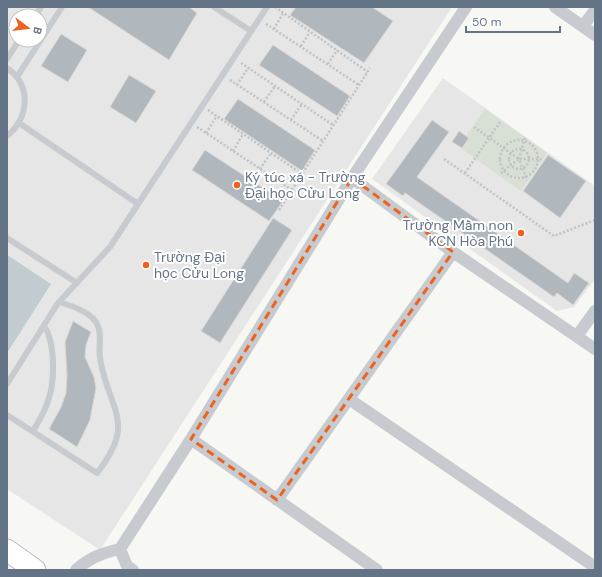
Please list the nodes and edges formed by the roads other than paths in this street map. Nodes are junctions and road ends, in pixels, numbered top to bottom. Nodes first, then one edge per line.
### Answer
1 (62, 7) edge
2 (214, 7) edge
3 (267, 7) edge
4 (466, 7) edge
5 (554, 7) edge
6 (595, 10) edge
7 (583, 26) junction
8 (251, 31) junction
9 (595, 35) edge
10 (15, 48) edge
11 (7, 59) edge
12 (7, 68) edge
13 (17, 77) junction
14 (19, 123) junction
15 (7, 136) edge
16 (352, 178) junction
17 (138, 204) junction
18 (7, 238) edge
19 (453, 252) junction
20 (77, 282) junction
21 (59, 302) junction
22 (595, 311) edge
23 (44, 326) junction
24 (577, 336) junction
25 (595, 349) edge
26 (7, 384) edge
27 (349, 399) junction
28 (7, 415) edge
29 (33, 431) junction
30 (191, 439) junction
31 (277, 500) junction
32 (120, 549) junction
33 (7, 550) edge
34 (595, 567) edge
35 (35, 570) edge
36 (76, 570) edge
37 (133, 570) edge
38 (377, 570) edge

1 - 13 lane
2 - 8 lane
3 - 8 lane
4 - 16 street
5 - 7 street
6 - 7 street
7 - 9 street
8 - 17 lane
10 - 11 lane
12 - 13 lane
13 - 14 lane
14 - 15 lane
14 - 17 lane
16 - 19 street
16 - 30 street
17 - 20 lane
18 - 20 lane
19 - 24 street
19 - 27 street
20 - 21 lane
21 - 23 lane
21 - 29 lane
22 - 24 street
23 - 26 lane
23 - 29 lane
24 - 25 street
27 - 31 street
27 - 34 street
28 - 29 lane
30 - 31 street
30 - 32 street
31 - 38 street
32 - 36 street
32 - 37 street
33 - 35 highway

